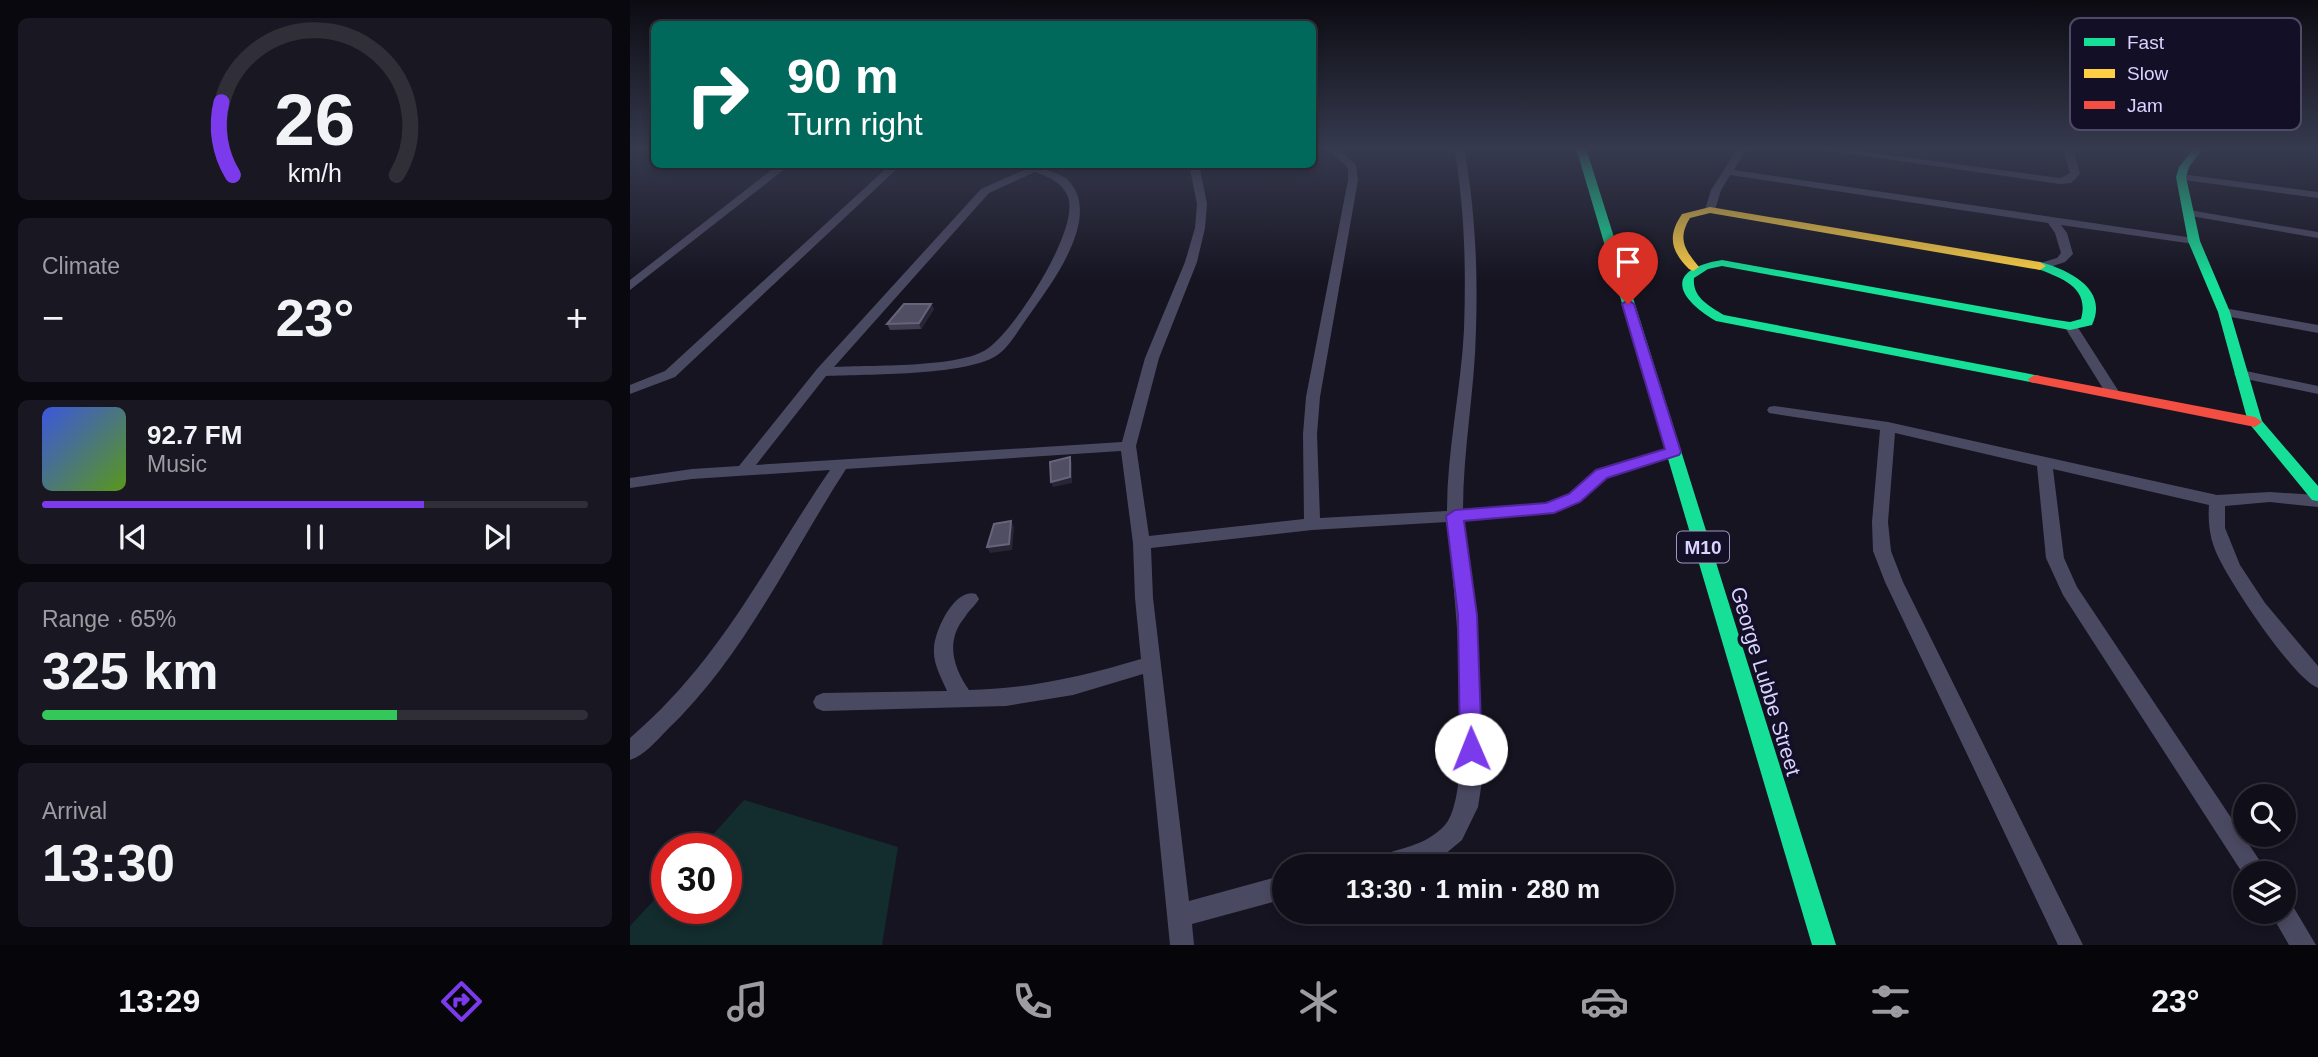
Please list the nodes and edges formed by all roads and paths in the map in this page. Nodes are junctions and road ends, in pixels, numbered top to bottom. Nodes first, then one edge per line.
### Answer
1 (750, 192) edge
2 (867, 192) edge
3 (984, 192) edge
4 (1070, 192) edge
5 (1200, 192) edge
6 (1351, 192) edge
7 (1467, 192) edge
8 (1594, 192) edge
9 (1715, 192) edge
10 (1863, 192) edge
11 (2184, 192) edge
12 (2296, 192) edge
13 (2318, 195) edge
14 (1710, 210) junction
15 (2189, 213) junction
16 (2052, 220) junction
17 (2318, 235) edge
18 (2194, 241) junction
19 (2041, 266) junction
20 (1693, 267) junction
21 (630, 285) edge
22 (2224, 312) junction
23 (2070, 326) junction
24 (2318, 329) edge
25 (822, 372) junction
26 (2241, 374) junction
27 (630, 390) edge
28 (2318, 390) edge
29 (2114, 394) junction
30 (1774, 410) dead end
31 (2255, 422) junction
32 (1888, 427) junction
33 (1128, 446) junction
34 (1674, 452) junction
35 (2045, 464) junction
36 (841, 465) junction
37 (743, 471) junction
38 (630, 483) edge
39 (2318, 498) edge
40 (2217, 501) junction
41 (1455, 516) junction
42 (1312, 523) junction
43 (1142, 543) junction
44 (970, 599) dead end
45 (1151, 664) junction
46 (2318, 680) edge
47 (964, 699) junction
48 (822, 702) dead end
49 (630, 751) edge
50 (1423, 854) edge
51 (2248, 861) edge
52 (1272, 890) edge
53 (1177, 916) junction
54 (2290, 924) edge
55 (1182, 945) edge
56 (1824, 945) edge
57 (2071, 945) edge
58 (2304, 945) edge

1 - 21 street
2 - 27 street
3 - 25 street
4 - 25 street
5 - 33 street
6 - 42 street
7 - 41 street
8 - 34 street, George Lubbe Street / M10
9 - 14 street
10 - 16 street
11 - 15 street
12 - 13 street
14 - 19 street
14 - 20 street
15 - 17 street
15 - 18 street
16 - 18 street
16 - 19 street
18 - 22 street
19 - 23 street
20 - 23 street
20 - 29 street
22 - 24 street
22 - 26 street
23 - 29 street
25 - 37 street
26 - 28 street
26 - 31 street
29 - 31 street
30 - 32 street
31 - 39 street
32 - 35 street
32 - 57 street
33 - 36 street
33 - 43 street
34 - 41 street
34 - 56 street, George Lubbe Street / M10
35 - 40 street
35 - 51 street
36 - 37 street
36 - 49 street
37 - 38 street
39 - 40 street
40 - 46 street
41 - 42 street
41 - 50 street
42 - 43 street
43 - 45 street
44 - 47 street
45 - 47 street
45 - 53 street
47 - 48 street
52 - 53 street
53 - 55 street
54 - 58 street

